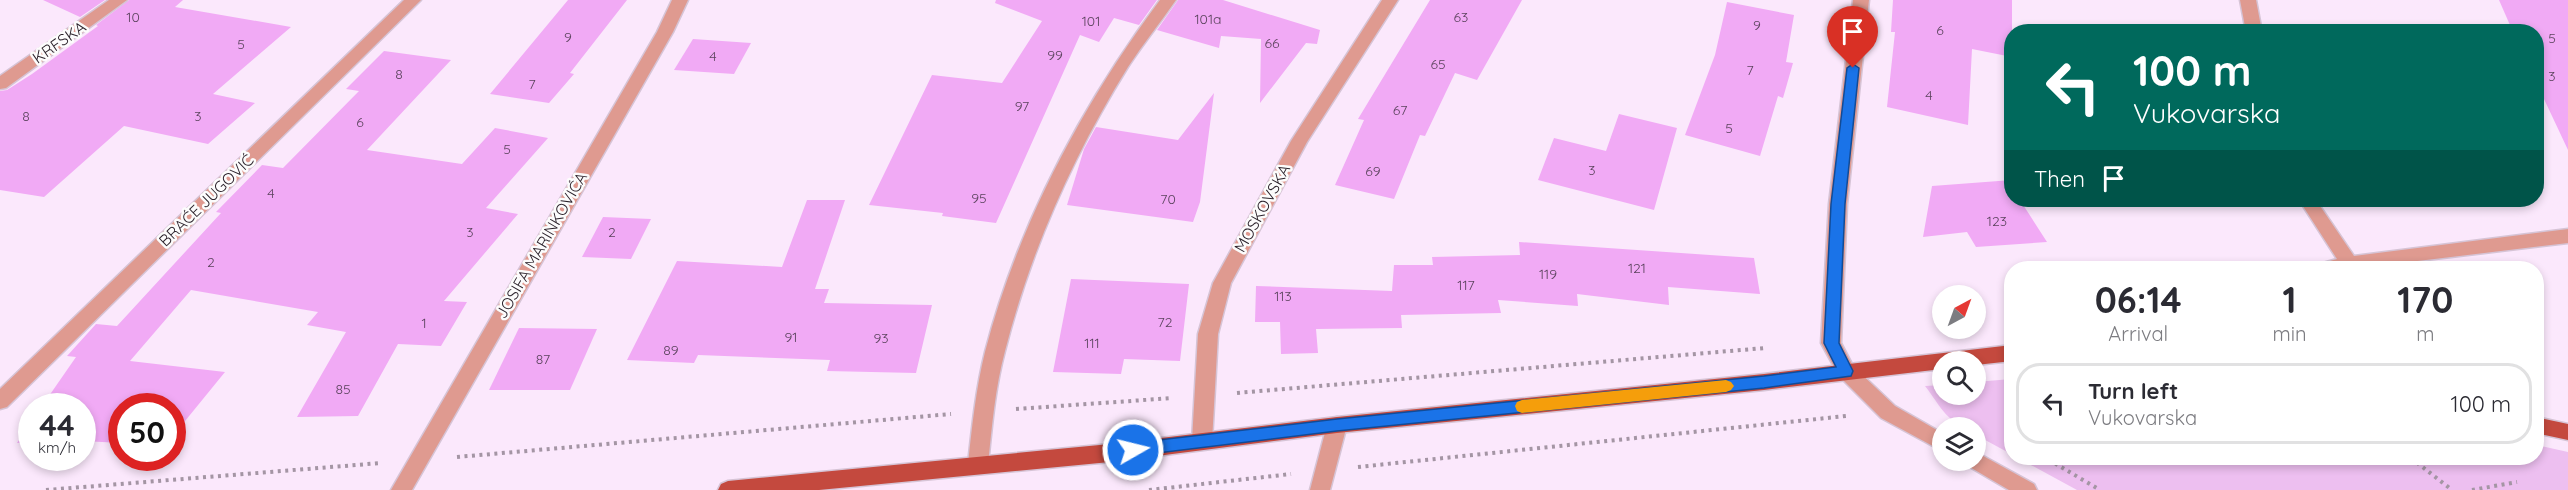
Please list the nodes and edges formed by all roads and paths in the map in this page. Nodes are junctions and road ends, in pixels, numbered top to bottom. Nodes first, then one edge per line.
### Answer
1 (119, 0) edge
2 (413, 0) edge
3 (680, 0) edge
4 (1168, 0) edge
5 (1390, 0) edge
6 (1861, 0) edge
7 (2248, 0) edge
8 (2252, 24) edge
9 (0, 84) edge
10 (2312, 207) edge
11 (2568, 236) edge
12 (2348, 261) edge
13 (2365, 261) edge
14 (1772, 348) dead end
15 (2004, 353) edge
16 (1846, 371) junction
17 (1205, 396) junction
18 (0, 401) edge
19 (984, 411) junction
20 (1888, 412) junction
21 (1337, 425) junction
22 (2544, 427) edge
23 (2568, 432) edge
24 (1932, 436) edge
25 (1203, 441) junction
26 (417, 460) junction
27 (978, 464) junction
28 (2058, 465) edge
29 (2420, 465) edge
30 (1986, 469) edge
31 (1326, 470) junction
32 (2517, 482) dead end
33 (2006, 484) edge
34 (46, 490) edge
35 (401, 490) edge
36 (728, 490) edge
37 (1149, 490) edge
38 (1320, 490) edge
39 (2027, 490) edge
40 (2100, 490) edge
41 (2452, 490) edge
42 (2472, 490) edge

1 - 9 street, KRFSKA
2 - 18 street, BRAĆE JUGOVIĆ
3 - 26 street, JOSIFA MARINKOVIĆA
4 - 19 street
5 - 17 street, MOSKOVSKA
6 - 16 street
7 - 8 street
10 - 12 street
11 - 13 street
14 - 17 path
15 - 16 main road
16 - 20 street
16 - 21 main road
17 - 19 path
17 - 25 street, MOSKOVSKA
19 - 26 path
19 - 27 street
20 - 24 street
20 - 31 path
21 - 25 main road
21 - 31 street
22 - 23 main road
25 - 27 main road
26 - 34 path
26 - 35 street, JOSIFA MARINKOVIĆA
27 - 36 main road
28 - 40 path
29 - 41 path
30 - 33 street
31 - 37 path
31 - 38 street
32 - 42 path
33 - 39 street

